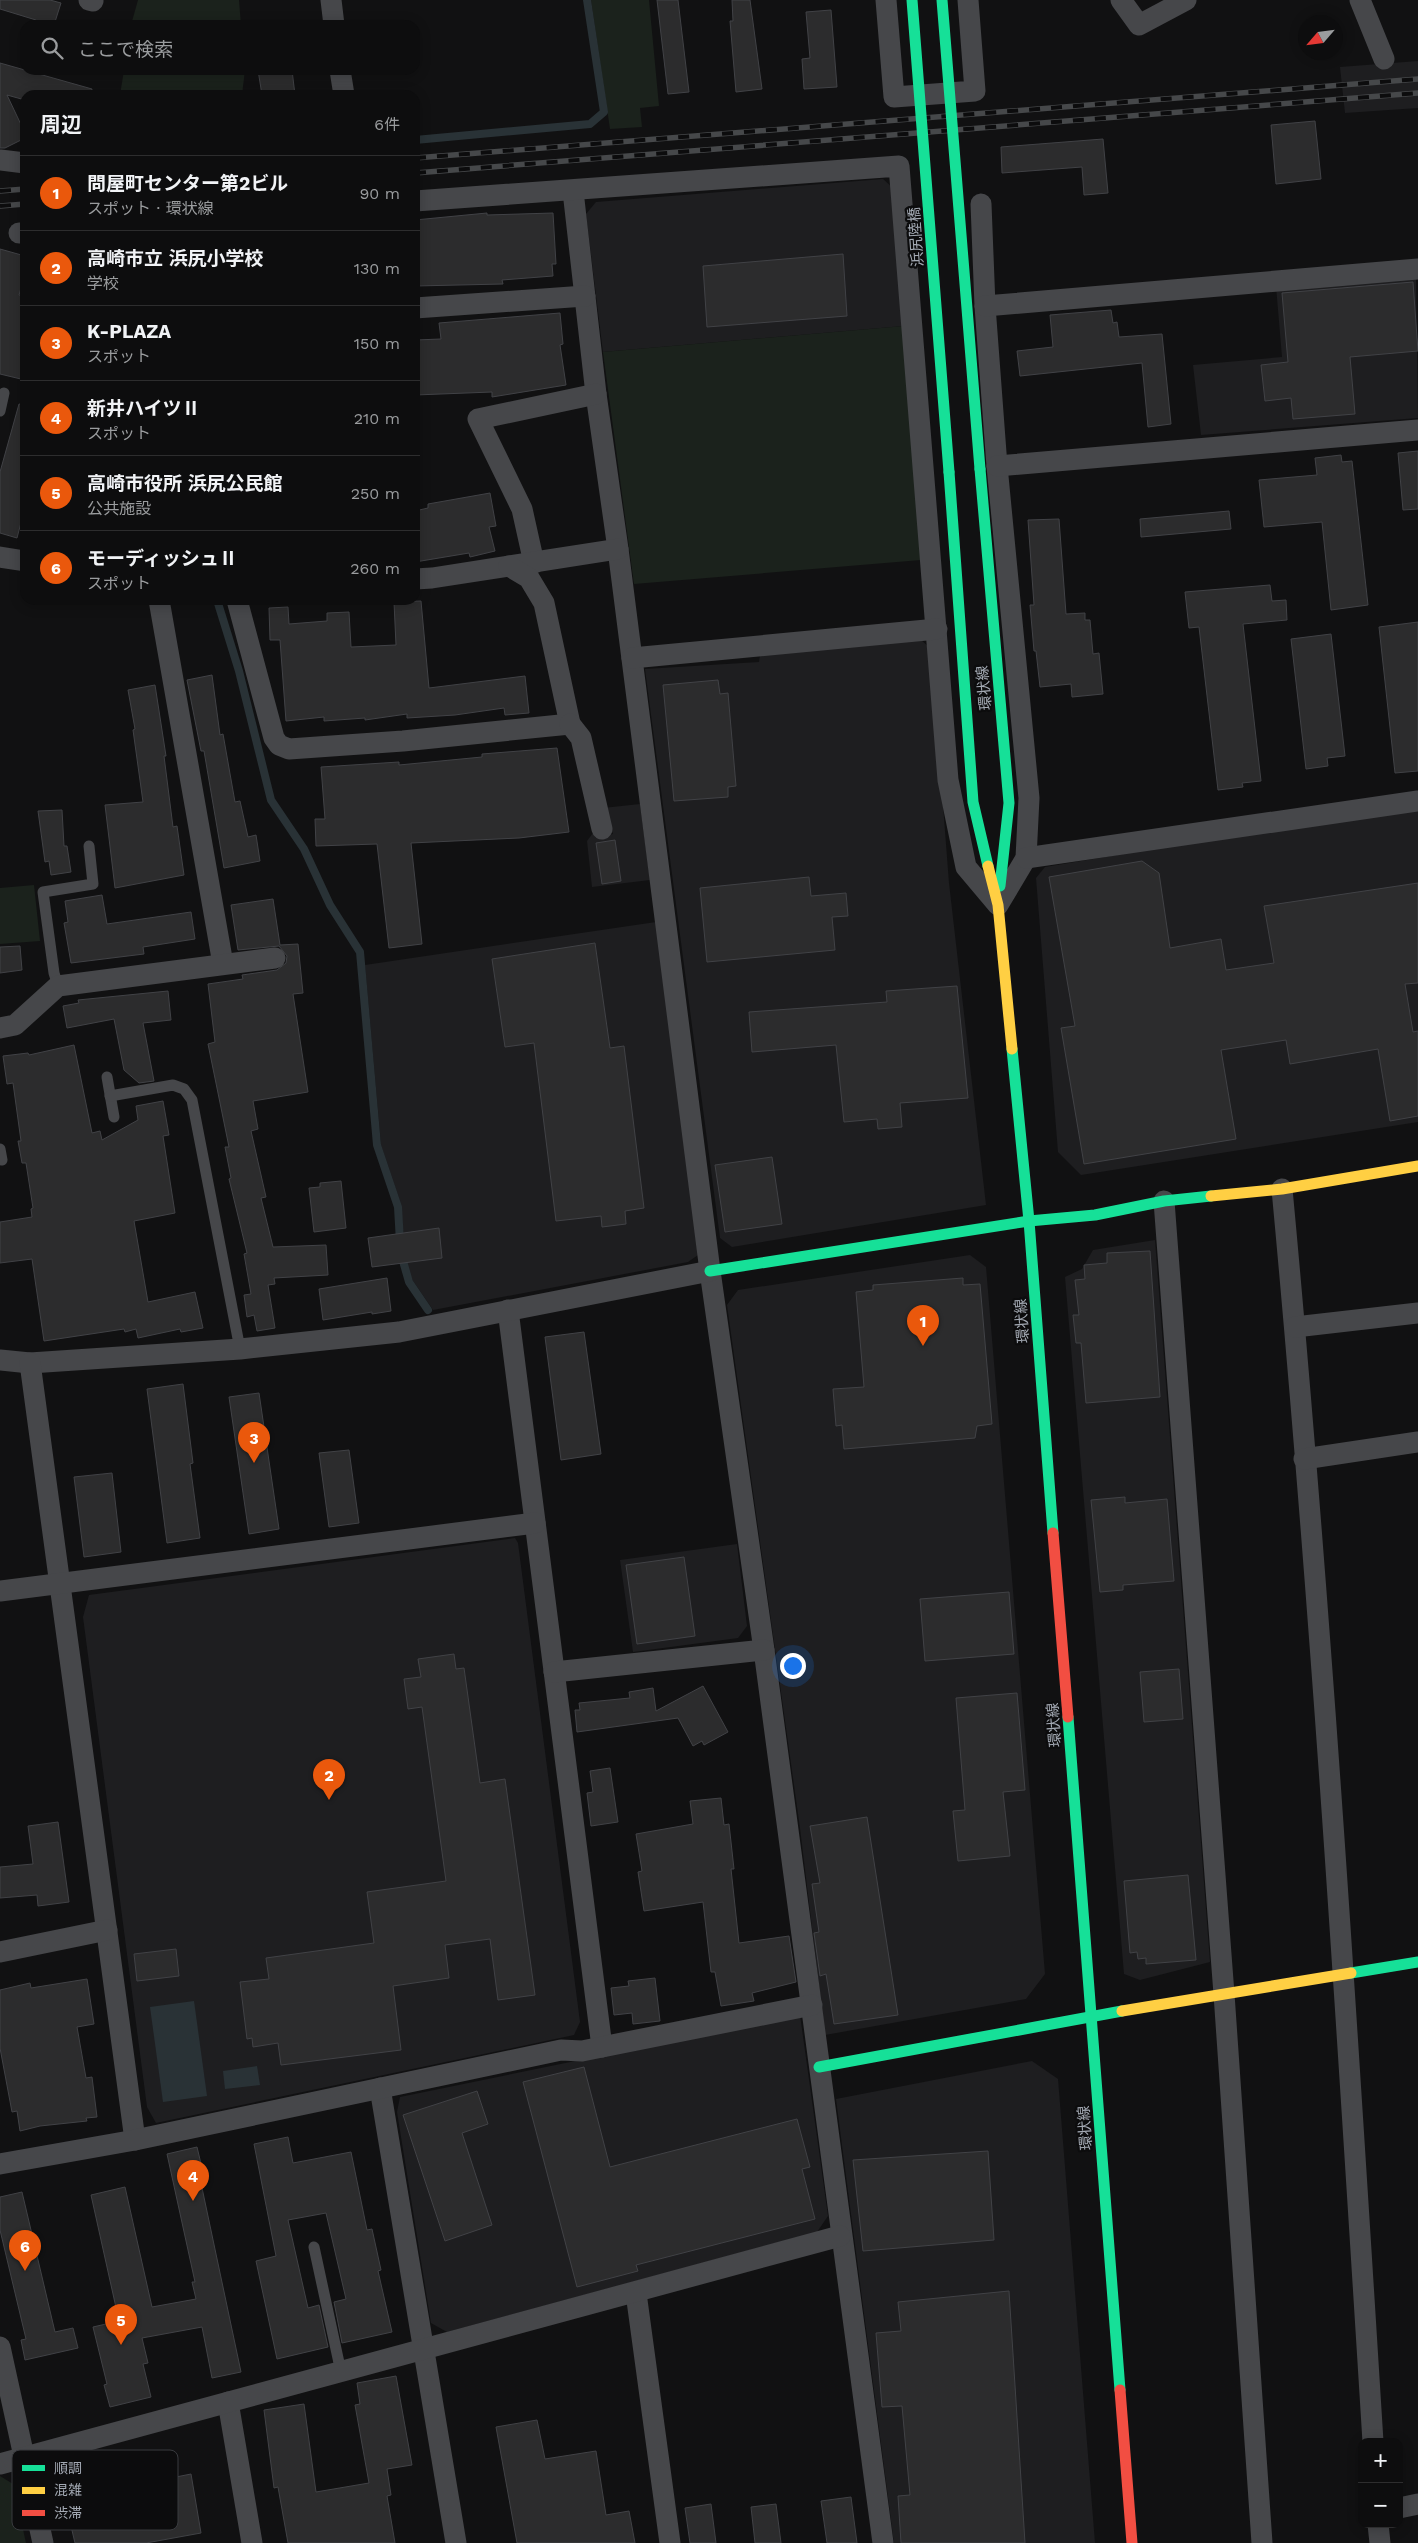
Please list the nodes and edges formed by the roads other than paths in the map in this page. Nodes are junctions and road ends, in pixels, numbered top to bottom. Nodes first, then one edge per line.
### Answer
1 (331, 0) edge
2 (886, 0) edge
3 (912, 0) edge
4 (942, 0) edge
5 (968, 0) edge
6 (1122, 0) edge
7 (1186, 0) edge
8 (1360, 0) edge
9 (333, 20) edge
10 (1384, 59) dead end
11 (341, 75) edge
12 (343, 90) edge
13 (0, 160) edge
14 (20, 162) edge
15 (573, 191) junction
16 (420, 200) edge
17 (981, 204) dead end
18 (1418, 270) edge
19 (585, 296) junction
20 (985, 306) junction
21 (420, 308) edge
22 (4, 393) dead end
23 (596, 394) junction
24 (0, 411) edge
25 (1418, 430) edge
26 (989, 468) junction
27 (949, 472) joint
28 (618, 549) junction
29 (0, 557) edge
30 (20, 560) edge
31 (534, 563) junction
32 (509, 566) junction
33 (420, 578) edge
34 (161, 605) edge
35 (239, 605) edge
36 (937, 629) junction
37 (632, 658) junction
38 (570, 724) junction
39 (1418, 801) edge
40 (602, 829) dead end
41 (89, 846) dead end
42 (1026, 858) junction
43 (998, 904) junction
44 (275, 958) dead end
45 (224, 964) junction
46 (58, 986) junction
47 (0, 1028) edge
48 (107, 1076) dead end
49 (110, 1096) junction
50 (114, 1117) dead end
51 (1418, 1166) edge
52 (1282, 1188) junction
53 (1164, 1201) junction
54 (1029, 1221) junction
55 (710, 1271) junction
56 (508, 1310) junction
57 (1418, 1313) edge
58 (1295, 1328) junction
59 (240, 1349) junction
60 (0, 1360) edge
61 (30, 1363) junction
62 (1418, 1442) edge
63 (1304, 1459) junction
64 (535, 1523) junction
65 (59, 1585) junction
66 (0, 1592) edge
67 (764, 1650) junction
68 (554, 1672) junction
69 (107, 1930) junction
70 (0, 1952) edge
71 (1418, 1962) edge
72 (1344, 1976) junction
73 (1224, 1994) junction
74 (812, 2005) junction
75 (1092, 2016) junction
76 (602, 2047) junction
77 (819, 2068) junction
78 (380, 2088) junction
79 (136, 2140) junction
80 (0, 2164) edge
81 (840, 2236) junction
82 (314, 2247) dead end
83 (636, 2293) junction
84 (0, 2348) edge
85 (424, 2350) junction
86 (341, 2372) junction
87 (228, 2402) junction
88 (1373, 2438) edge
89 (23, 2450) edge
90 (54, 2450) edge
91 (1418, 2504) edge
92 (1403, 2507) edge
93 (1378, 2528) edge
94 (40, 2530) edge
95 (43, 2543) edge
96 (252, 2543) edge
97 (456, 2543) edge
98 (670, 2543) edge
99 (883, 2543) edge
100 (1132, 2543) edge
101 (1262, 2543) edge
102 (1380, 2543) edge

1 - 9 street
2 - 5 street
3 - 27 street, 浜尻陸橋, bridge
4 - 26 street, bridge
6 - 7 street
8 - 10 street
11 - 12 street
13 - 14 street
15 - 16 street
15 - 19 street
15 - 36 street
17 - 20 street
18 - 20 street
19 - 21 street
19 - 23 street
20 - 26 street
22 - 24 lane
23 - 28 street
23 - 31 street
25 - 26 street
26 - 42 street
26 - 43 street, 環状線
27 - 43 street, 環状線
28 - 31 street
28 - 37 street
29 - 30 street
31 - 32 street
32 - 33 street
32 - 38 street
34 - 45 street
35 - 38 street
36 - 37 street
36 - 43 street
37 - 55 street
38 - 40 street
39 - 42 street
41 - 46 lane
42 - 43 street
43 - 54 street, 環状線
44 - 45 street
45 - 46 street
46 - 47 street
48 - 49 lane
49 - 50 lane
49 - 59 lane
51 - 52 street
52 - 53 street
52 - 58 street
53 - 54 street
53 - 73 street
54 - 55 street
54 - 75 street, 環状線
55 - 56 street
55 - 67 street
56 - 59 street
56 - 64 street
57 - 58 street
58 - 63 street
59 - 61 street
60 - 61 street
61 - 65 street
62 - 63 street
63 - 72 street
64 - 65 street
64 - 68 street
65 - 66 street
65 - 69 street
67 - 68 street
67 - 74 street
68 - 76 street
69 - 70 street
69 - 79 street
71 - 72 street
72 - 73 street
72 - 88 street
73 - 75 street
73 - 101 street
74 - 76 street
74 - 77 street
75 - 77 street
75 - 100 street, 環状線
76 - 78 street
77 - 81 street
78 - 79 street
78 - 85 street
79 - 80 street
81 - 83 street
81 - 99 street
82 - 86 lane
83 - 85 street
83 - 98 street
84 - 89 street
85 - 86 street
85 - 97 street
86 - 87 street
87 - 90 street
87 - 96 street
91 - 92 street
93 - 102 street
94 - 95 street

